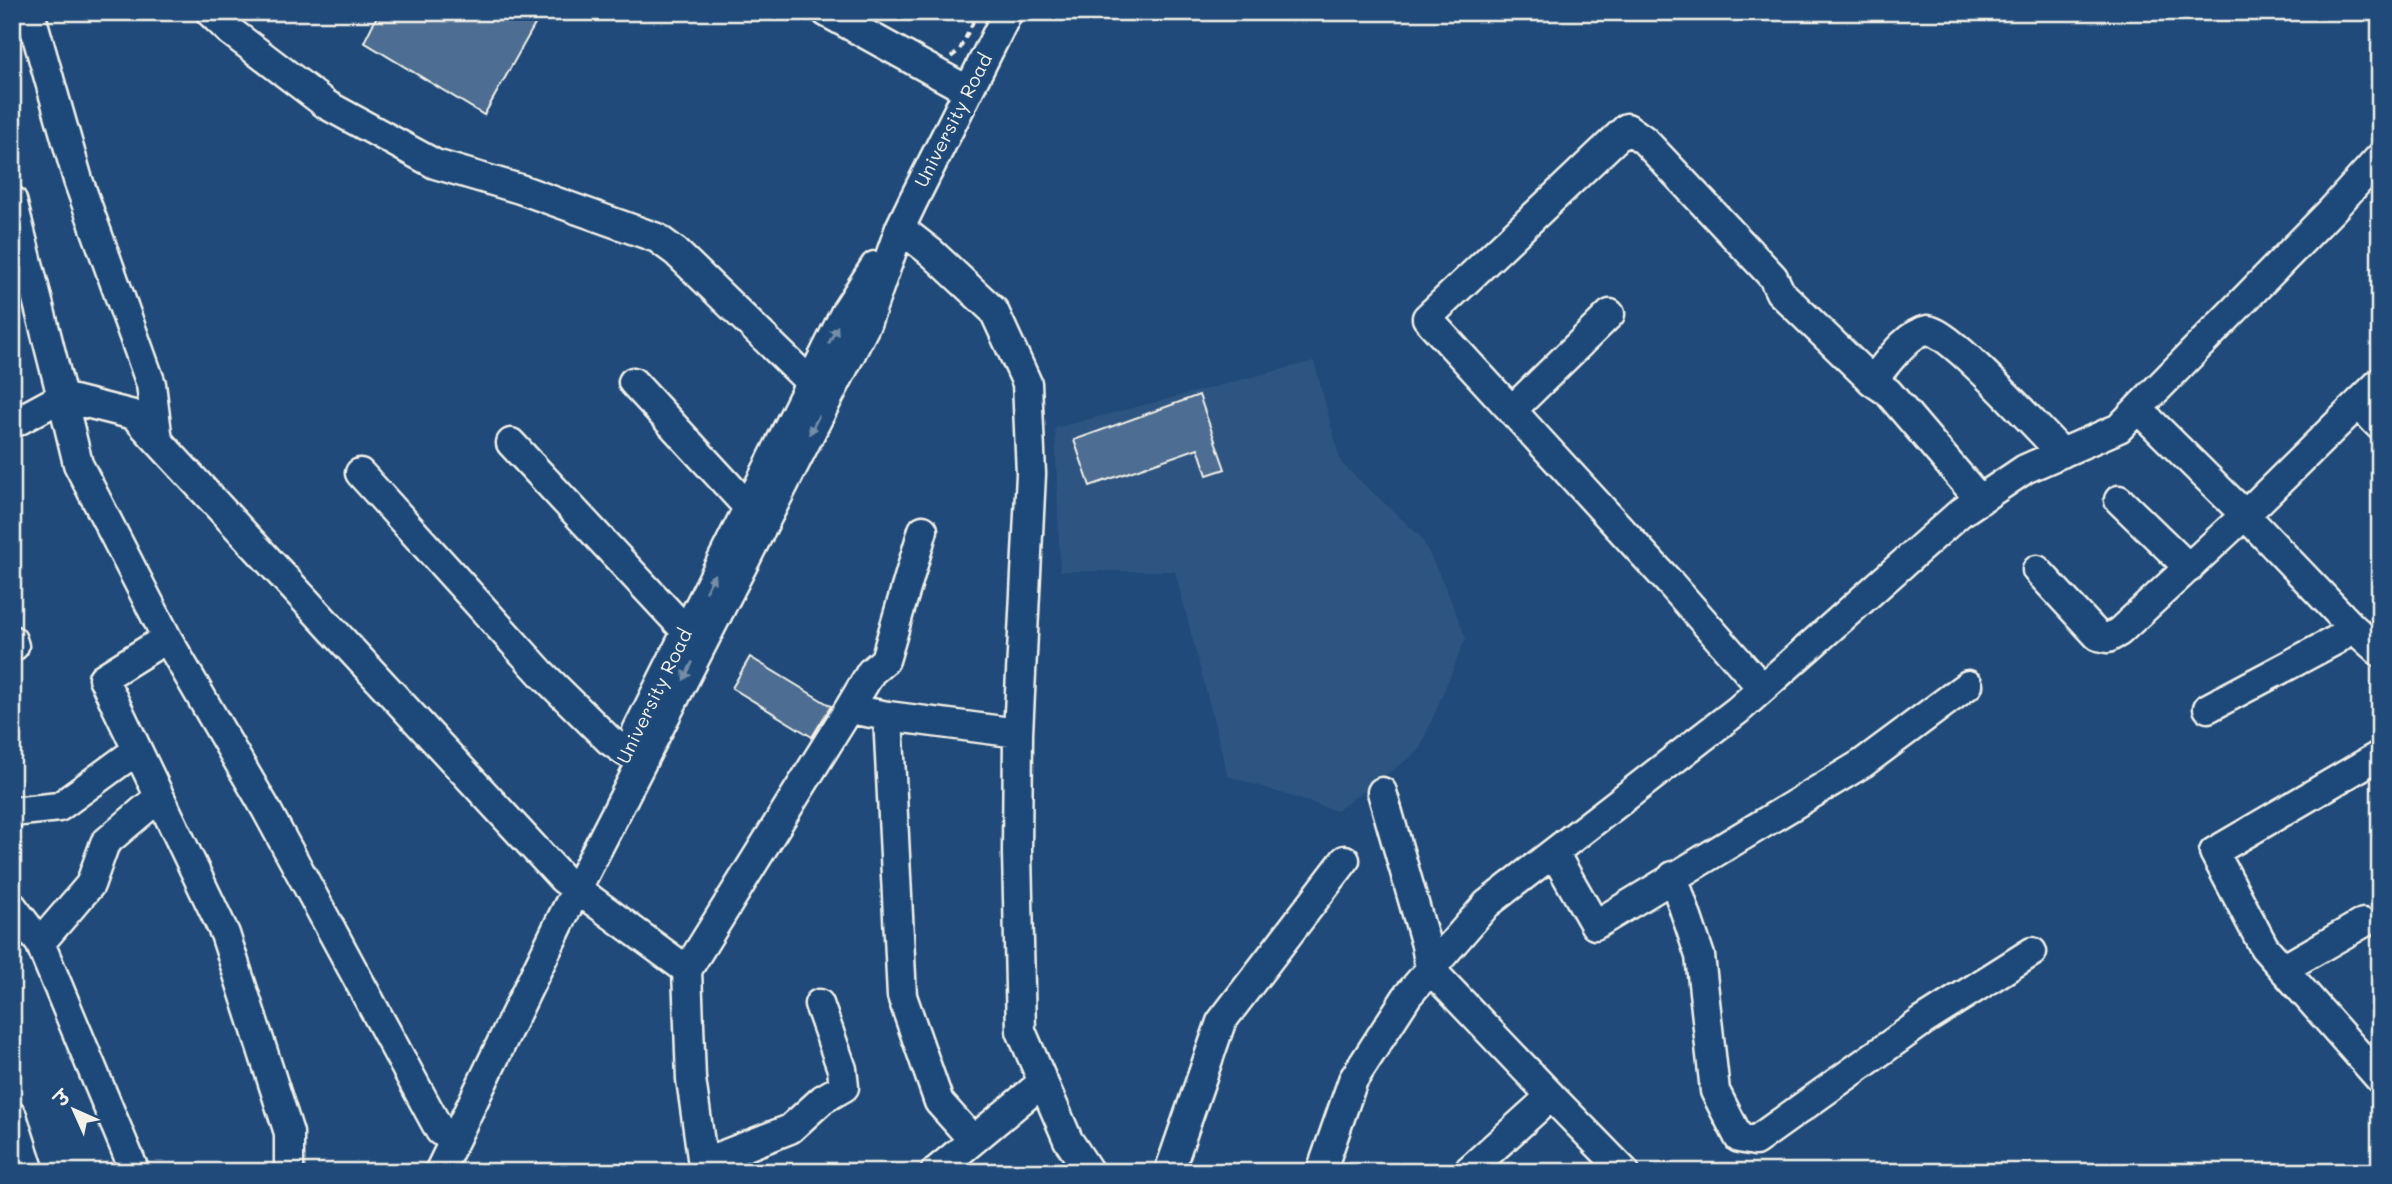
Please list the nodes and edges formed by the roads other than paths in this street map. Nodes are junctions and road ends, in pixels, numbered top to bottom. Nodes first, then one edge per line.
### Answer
1 (30, 12) edge
2 (188, 12) edge
3 (210, 12) edge
4 (826, 12) edge
5 (1008, 12) edge
6 (967, 90) junction
7 (2380, 157) edge
8 (12, 200) edge
9 (900, 228) junction
10 (676, 252) junction
11 (1610, 314) dead end
12 (1871, 381) junction
13 (633, 382) dead end
14 (2380, 382) edge
15 (821, 387) junction
16 (62, 397) junction
17 (2358, 404) junction
18 (2138, 409) junction
19 (1512, 410) junction
20 (12, 424) edge
21 (2380, 426) edge
22 (158, 441) junction
23 (511, 443) dead end
24 (2062, 453) junction
25 (360, 473) dead end
26 (1980, 500) junction
27 (2119, 500) dead end
28 (748, 507) junction
29 (2245, 515) junction
30 (923, 530) dead end
31 (2189, 568) junction
32 (2037, 570) dead end
33 (2352, 627) junction
34 (686, 631) junction
35 (167, 638) junction
36 (2380, 652) edge
37 (1968, 685) dead end
38 (1762, 688) junction
39 (849, 709) junction
40 (2208, 709) dead end
41 (888, 716) junction
42 (1018, 733) junction
43 (137, 750) junction
44 (626, 752) junction
45 (2380, 755) edge
46 (1382, 792) dead end
47 (159, 797) junction
48 (12, 812) edge
49 (1554, 853) junction
50 (1345, 860) dead end
51 (1673, 876) junction
52 (570, 884) junction
53 (12, 906) edge
54 (2363, 923) dead end
55 (40, 943) junction
56 (2032, 951) dead end
57 (2283, 969) junction
58 (687, 970) junction
59 (1430, 970) junction
60 (819, 1004) dead end
61 (2380, 1079) edge
62 (1043, 1082) junction
63 (1551, 1096) junction
64 (12, 1116) edge
65 (440, 1131) junction
66 (973, 1140) junction
67 (704, 1167) edge
68 (30, 1172) edge
69 (135, 1172) edge
70 (289, 1172) edge
71 (421, 1172) edge
72 (439, 1172) edge
73 (935, 1172) edge
74 (1088, 1172) edge
75 (1169, 1172) edge
76 (1321, 1172) edge
77 (1467, 1172) edge
78 (1625, 1172) edge

1 - 22 street
2 - 10 street
3 - 10 street
4 - 6 street
5 - 6 street, University Road
6 - 9 street, University Road
7 - 18 street
8 - 16 street
9 - 15 street, University Road
9 - 42 street
10 - 15 street
11 - 19 street
12 - 19 street
12 - 24 street
12 - 26 street
13 - 28 street
14 - 17 street
15 - 28 street, University Road
15 -> 52 street, University Road
16 - 20 street
16 - 22 street
16 - 35 street
17 - 21 street
17 - 29 street
18 - 24 street
18 - 29 street
19 - 38 street
22 - 52 street
23 - 34 street
24 - 26 street
25 - 44 street
26 - 38 street
27 - 31 street
34 -> 28 street, University Road
29 - 31 street
29 - 33 street
30 - 39 street
31 - 32 street
33 - 36 street
33 - 40 street
34 - 44 street, University Road
35 - 43 street
35 - 65 street
37 - 51 street
38 - 49 street
39 - 41 street
39 - 58 street
41 - 42 street
41 - 66 street
42 - 62 street
43 - 47 street
43 - 48 street
44 - 52 street, University Road
45 - 57 street
46 - 59 street
47 - 55 street
47 - 70 street
49 - 51 street
49 - 59 street
50 - 75 street
51 - 56 street
52 - 58 street
52 - 65 street, University Road
52 - 72 street, University Road
53 - 55 street
54 - 57 street
55 - 69 street
57 - 61 street
58 - 67 street
59 - 63 street
59 - 76 street
60 - 67 street
62 - 66 street
62 - 74 street
63 - 77 street
63 - 78 street
64 - 68 street
65 - 71 street, University Road
66 - 73 street

